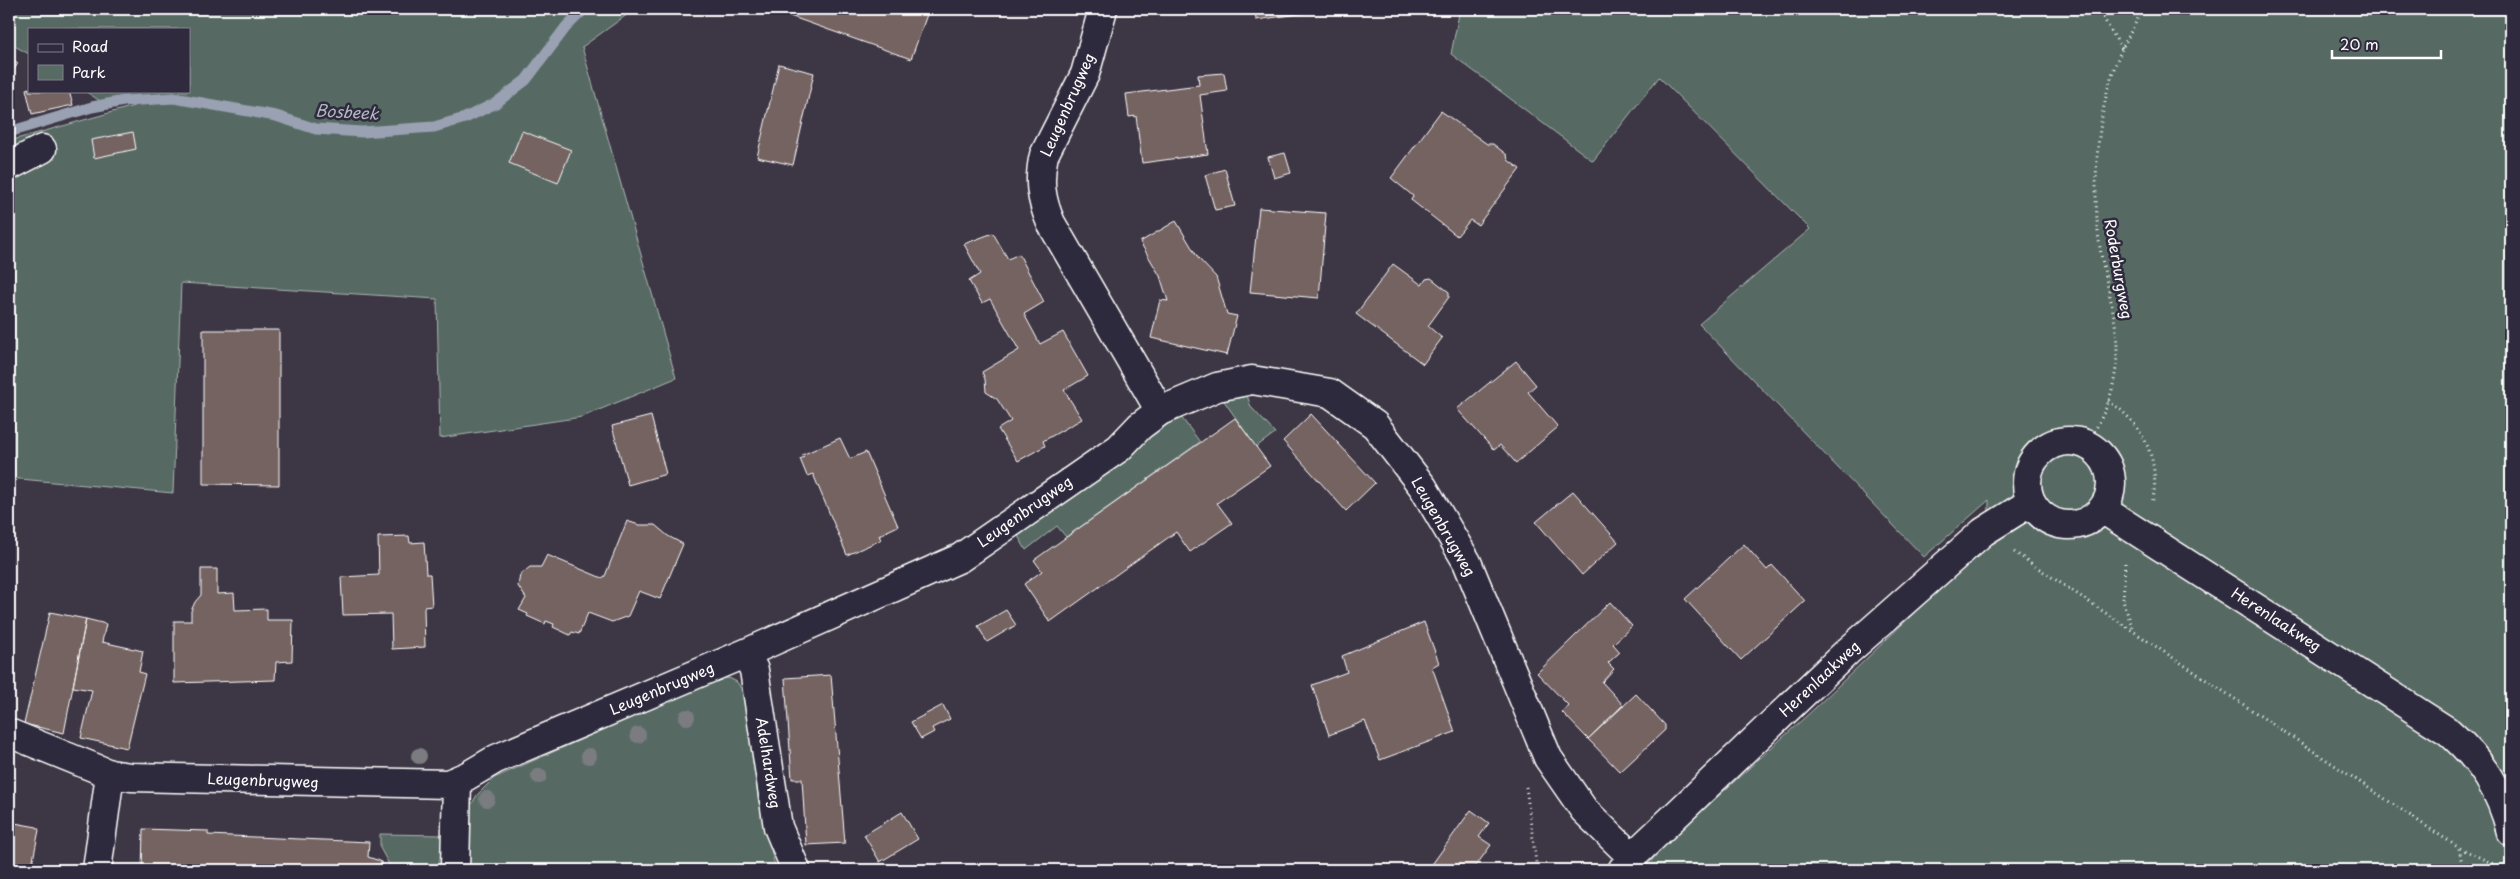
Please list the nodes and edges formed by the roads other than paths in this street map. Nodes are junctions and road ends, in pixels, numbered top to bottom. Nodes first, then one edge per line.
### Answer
1 (1103, 9) edge
2 (42, 149) dead end
3 (9, 166) edge
4 (1160, 411) junction
5 (2031, 502) junction
6 (2102, 508) junction
7 (746, 653) junction
8 (9, 733) edge
9 (110, 774) junction
10 (458, 781) junction
11 (2511, 832) edge
12 (1627, 864) edge
13 (97, 870) edge
14 (455, 870) edge
15 (796, 870) edge

1 - 4 street, Leugenbrugweg
2 - 3 street
4 - 7 street, Leugenbrugweg
4 - 12 street, Leugenbrugweg
5 - 6 street
5 - 6 street
5 - 12 street, Herenlaakweg
6 - 11 street, Herenlaakweg
7 - 10 street, Leugenbrugweg
7 - 15 street, Adelhardweg
8 - 9 street, Leugenbrugweg
9 - 10 street, Leugenbrugweg
9 - 13 street
10 - 14 street

